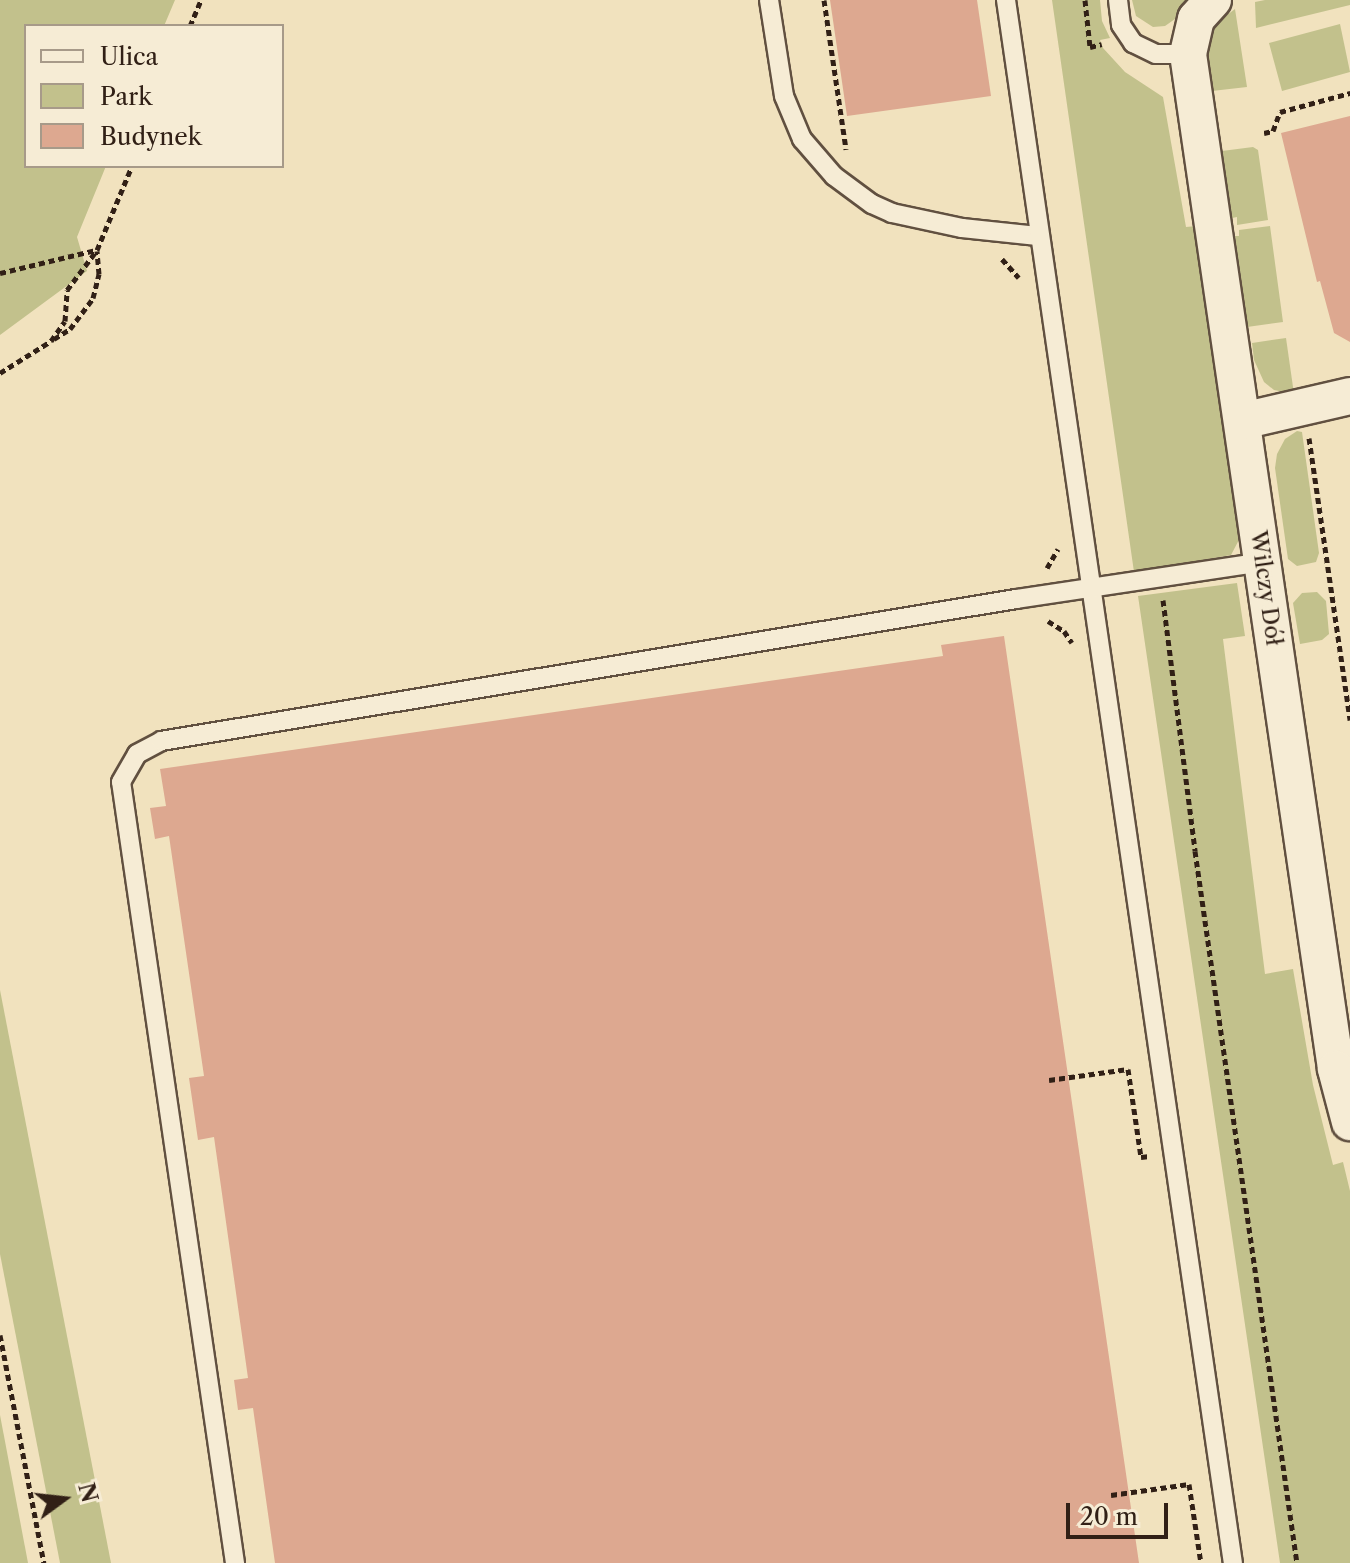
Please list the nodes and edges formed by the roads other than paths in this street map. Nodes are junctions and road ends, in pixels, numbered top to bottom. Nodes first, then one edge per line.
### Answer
1 (769, 0) edge
2 (1006, 0) edge
3 (1118, 0) edge
4 (1211, 1) edge
5 (1188, 54) junction
6 (1038, 236) junction
7 (1350, 396) edge
8 (1242, 421) junction
9 (1263, 562) junction
10 (1089, 590) junction
11 (1343, 1067) edge
12 (1350, 1122) edge
13 (235, 1563) edge
14 (1233, 1563) edge

1 - 6 lane
2 - 6 lane
3 - 5 lane
4 - 5 street
5 - 8 street, Wilczy Dół
6 - 10 lane
7 - 8 street
8 - 9 street, Wilczy Dół
9 - 10 lane
9 - 11 street, Wilczy Dół
10 - 13 lane
10 - 14 lane
11 - 12 street, Wilczy Dół

